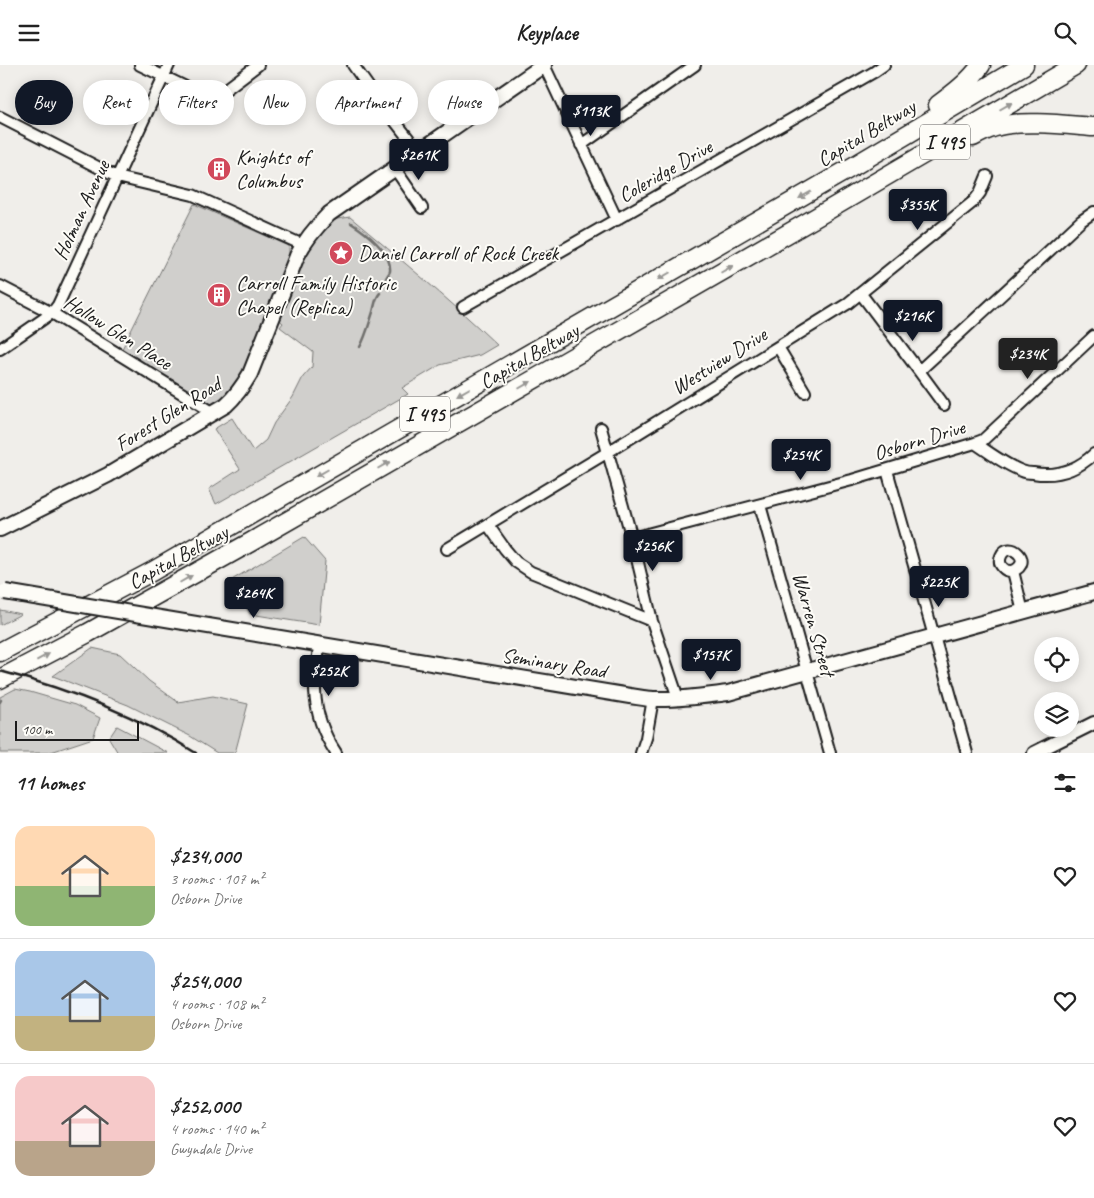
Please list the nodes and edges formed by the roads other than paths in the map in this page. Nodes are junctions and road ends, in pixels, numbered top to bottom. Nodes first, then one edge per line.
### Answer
1 (140, 65) edge
2 (169, 65) edge
3 (258, 65) edge
4 (354, 65) edge
5 (544, 65) edge
6 (695, 65) edge
7 (884, 65) edge
8 (982, 65) edge
9 (1024, 65) edge
10 (1076, 65) edge
11 (163, 77) junction
12 (0, 117) edge
13 (1094, 127) edge
14 (581, 145) junction
15 (419, 152) junction
16 (395, 169) junction
17 (848, 171) junction
18 (988, 176) dead end
19 (117, 177) junction
20 (422, 208) dead end
21 (1094, 212) edge
22 (813, 219) junction
23 (617, 220) junction
24 (303, 245) junction
25 (0, 286) edge
26 (861, 294) junction
27 (464, 307) dead end
28 (52, 313) junction
29 (1094, 336) edge
30 (778, 347) junction
31 (0, 349) edge
32 (919, 371) junction
33 (805, 392) dead end
34 (944, 405) dead end
35 (214, 413) junction
36 (601, 428) dead end
37 (975, 443) junction
38 (608, 452) junction
39 (1094, 454) edge
40 (887, 470) junction
41 (760, 505) junction
42 (488, 525) junction
43 (0, 529) edge
44 (632, 538) junction
45 (447, 549) dead end
46 (1013, 571) dead end
47 (3, 592) edge
48 (1094, 592) edge
49 (1023, 612) junction
50 (652, 621) junction
51 (934, 637) junction
52 (320, 645) junction
53 (0, 652) edge
54 (808, 671) junction
55 (0, 679) edge
56 (678, 698) junction
57 (653, 699) junction
58 (1094, 723) edge
59 (336, 753) edge
60 (640, 753) edge
61 (830, 753) edge
62 (967, 753) edge
63 (1034, 753) edge

1 - 11 street
2 - 11 street, Holman Avenue
3 - 11 street
4 - 15 street
5 - 14 street
5 - 15 main road, Forest Glen Road
6 - 14 street
7 - 23 street, Coleridge Drive
8 - 17 highway
9 - 17 highway, Capital Beltway / I 495
22 -> 10 highway, Capital Beltway / I 495
11 - 19 street, Holman Avenue
12 - 19 street
13 - 22 highway
14 - 23 street
15 - 16 main road, Forest Glen Road
16 - 20 street
16 - 24 main road, Forest Glen Road
17 -> 53 highway, Capital Beltway / I 495
18 - 26 street, Westview Drive
19 - 24 street
19 - 28 street, Holman Avenue
21 - 32 street
55 -> 22 highway, Capital Beltway / I 495
23 - 27 street, Coleridge Drive
24 - 35 main road, Forest Glen Road
25 - 28 street, Hollow Glen Place
26 - 30 street, Westview Drive
26 - 32 street
28 - 31 street, Holman Avenue
28 - 35 street, Hollow Glen Place
29 - 37 street, Osborn Drive
30 - 33 street
30 - 38 street, Westview Drive
32 - 34 street
35 - 43 main road, Forest Glen Road
36 - 38 street
37 - 39 street
37 - 40 street, Osborn Drive
38 - 42 street, Westview Drive
38 - 44 street
40 - 41 street, Osborn Drive
40 - 51 street
41 - 44 street, Osborn Drive
41 - 54 street, Warren Street
42 - 45 street, Westview Drive
42 - 50 street
44 - 50 street
46 - 49 street
47 - 52 main road, Seminary Road, bridge
48 - 49 main road, Seminary Road
49 - 51 main road, Seminary Road
50 - 56 street
51 - 54 main road, Seminary Road
51 - 62 street
52 - 57 main road, Seminary Road
52 - 59 street
54 - 56 main road, Seminary Road
54 - 61 street, Warren Street
56 - 57 main road, Seminary Road
57 - 60 street
58 - 63 street

